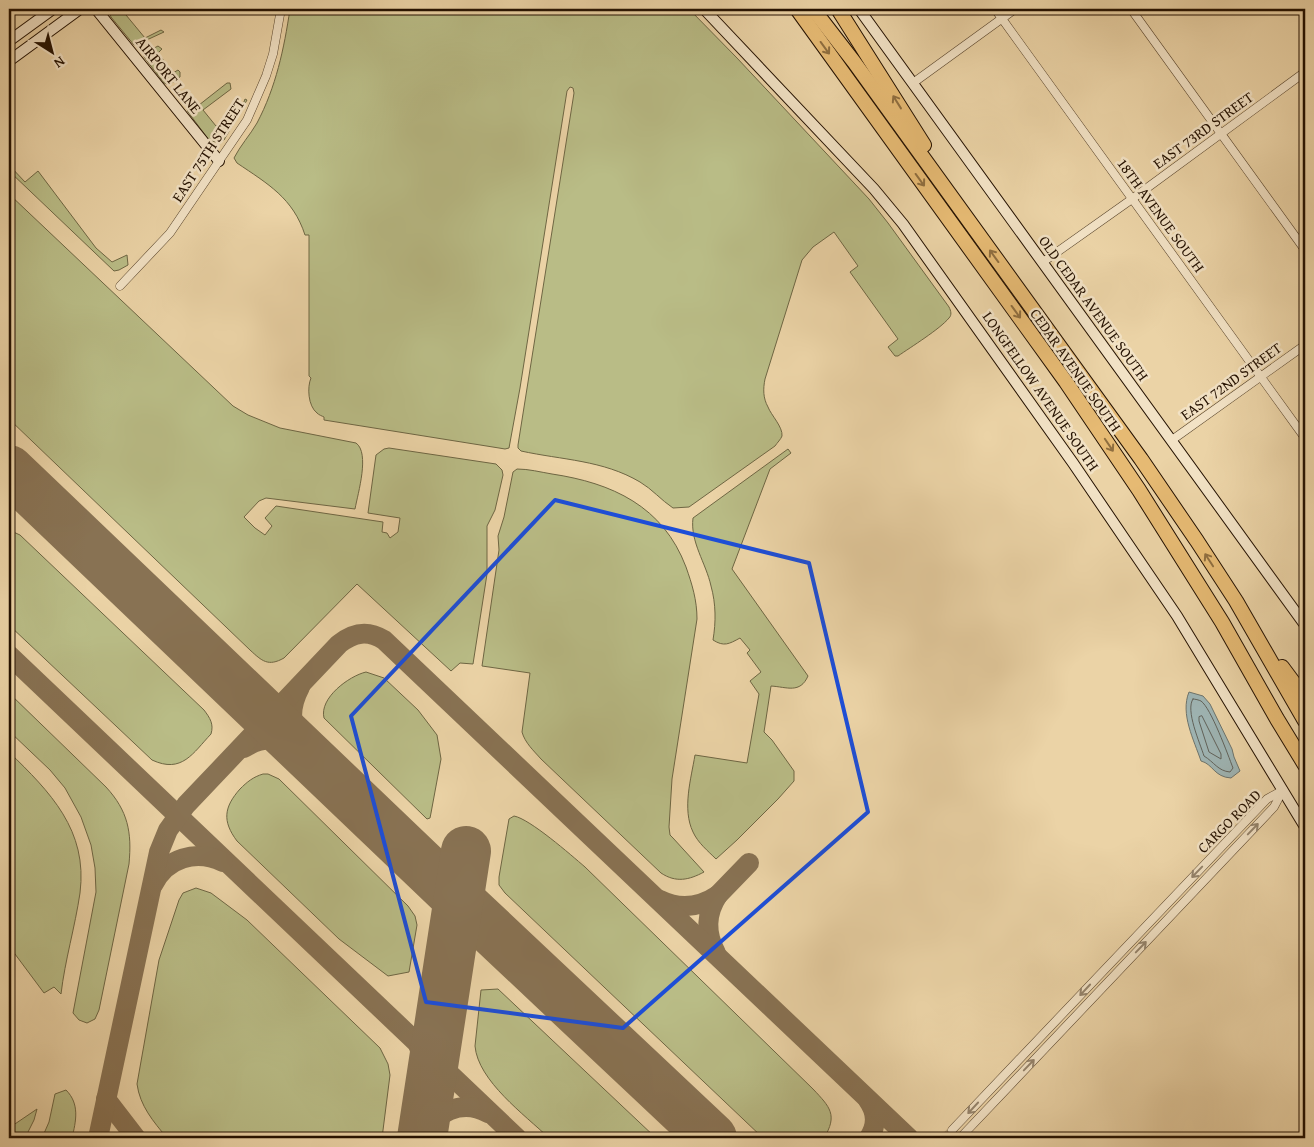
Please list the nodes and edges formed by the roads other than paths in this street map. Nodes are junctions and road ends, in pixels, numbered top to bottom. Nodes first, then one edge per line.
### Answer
1 (53, 9) edge
2 (80, 9) edge
3 (96, 9) edge
4 (281, 9) edge
5 (704, 9) edge
6 (796, 9) edge
7 (812, 9) edge
8 (838, 9) edge
9 (859, 9) edge
10 (995, 9) edge
11 (1015, 9) edge
12 (1131, 9) edge
13 (1002, 18) junction
14 (9, 41) edge
15 (9, 61) edge
16 (1305, 72) edge
17 (913, 83) junction
18 (1221, 134) junction
19 (219, 161) junction
20 (936, 175) junction
21 (1132, 199) junction
22 (1305, 250) edge
23 (1043, 262) junction
24 (120, 286) dead end
25 (1305, 345) edge
26 (1261, 377) junction
27 (1305, 438) edge
28 (1172, 440) junction
29 (1236, 601) junction
30 (1305, 625) edge
31 (1305, 698) edge
32 (1305, 721) edge
33 (1305, 765) edge
34 (1283, 790) junction
35 (1305, 827) edge
36 (952, 1130) tunnel mouth
37 (960, 1138) edge

1 - 14 street
2 - 15 street
3 - 19 street, AIRPORT LANE
4 - 19 street, EAST 75TH STREET
5 - 34 street, LONGFELLOW AVENUE SOUTH
6 -> 33 highway, CEDAR AVENUE SOUTH
7 - 20 highway, CEDAR AVENUE SOUTH
20 -> 8 highway
9 - 17 street, OLD CEDAR AVENUE SOUTH
10 - 13 street, 18TH AVENUE SOUTH
11 - 13 street
12 - 18 street
13 - 17 street
13 - 21 street, 18TH AVENUE SOUTH
16 - 18 street, EAST 73RD STREET
17 - 23 street, OLD CEDAR AVENUE SOUTH
18 - 21 street, EAST 73RD STREET
18 - 22 street
19 - 24 street, EAST 75TH STREET
29 -> 20 highway, CEDAR AVENUE SOUTH
21 - 23 street, EAST 73RD STREET
21 - 26 street, 18TH AVENUE SOUTH
23 - 28 street, OLD CEDAR AVENUE SOUTH
25 - 26 street, EAST 72ND STREET
26 - 27 street, 18TH AVENUE SOUTH
26 - 28 street, EAST 72ND STREET
28 - 30 street, OLD CEDAR AVENUE SOUTH
29 - 31 highway
29 - 32 highway, CEDAR AVENUE SOUTH
34 - 35 street, LONGFELLOW AVENUE SOUTH
34 -> 36 street, CARGO ROAD
37 -> 34 street, CARGO ROAD

